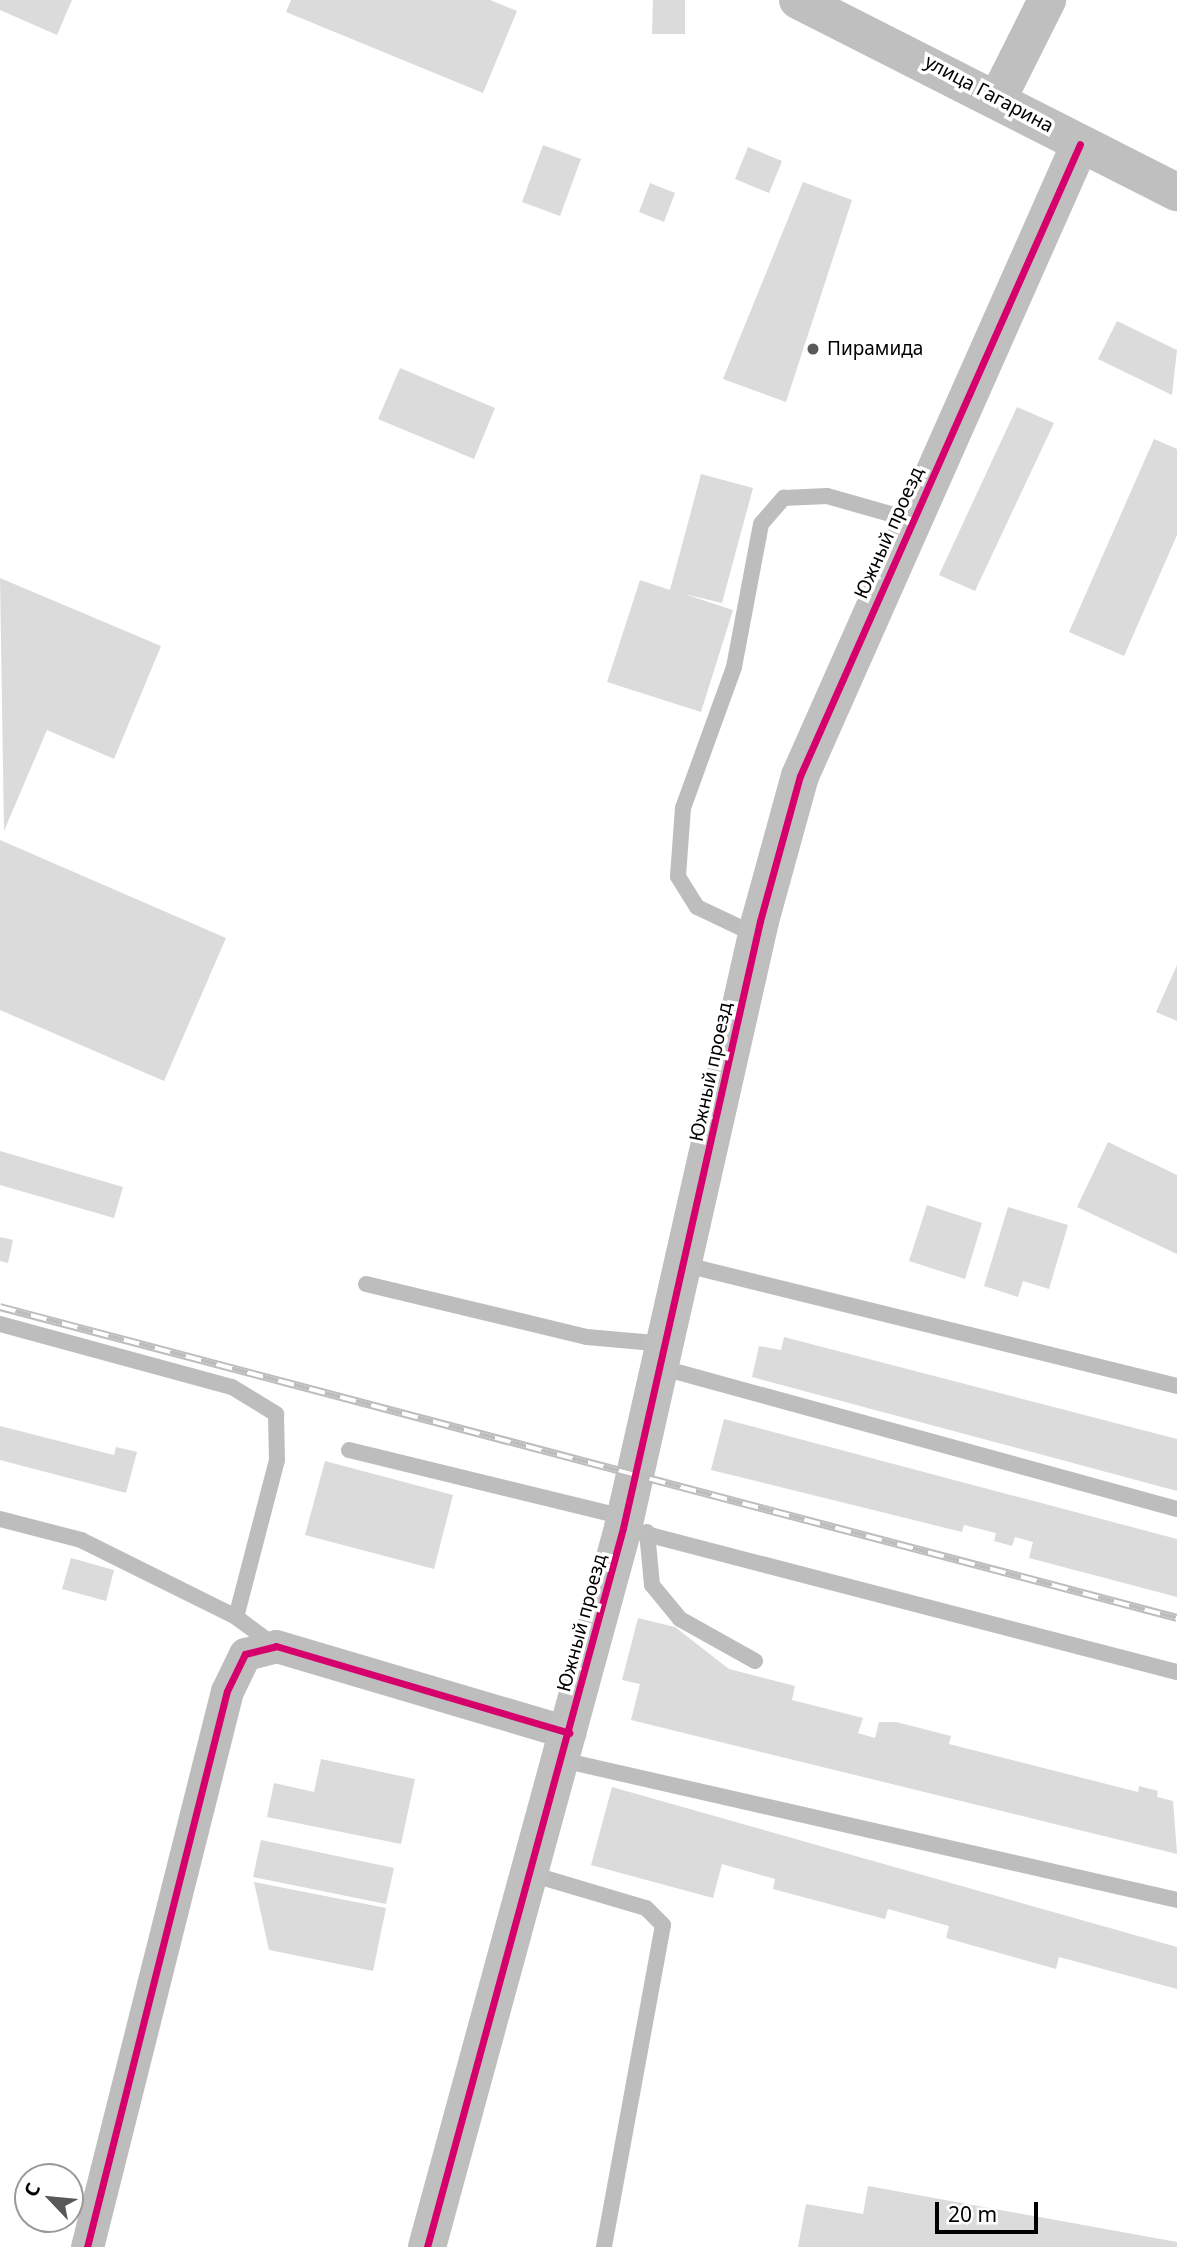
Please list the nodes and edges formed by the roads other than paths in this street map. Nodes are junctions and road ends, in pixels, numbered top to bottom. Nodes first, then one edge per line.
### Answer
1 (798, 0) edge
2 (1047, 0) edge
3 (998, 98) junction
4 (1080, 144) junction
5 (1177, 192) edge
6 (912, 520) junction
7 (757, 935) junction
8 (686, 1265) junction
9 (366, 1284) dead end
10 (0, 1325) edge
11 (666, 1356) junction
12 (1177, 1386) edge
13 (349, 1450) dead end
14 (1177, 1509) edge
15 (0, 1519) edge
16 (631, 1526) junction
17 (236, 1616) junction
18 (276, 1646) junction
19 (755, 1661) dead end
20 (1177, 1672) edge
21 (565, 1747) junction
22 (531, 1874) junction
23 (1177, 1900) edge
24 (88, 2247) edge
25 (427, 2247) edge
26 (604, 2247) edge

1 - 3 street, улица Гагарина
2 - 3 street
3 - 4 street, улица Гагарина
4 - 5 street, улица Гагарина
4 - 6 street, Южный проезд
6 - 7 street, Южный проезд
6 - 7 lane
7 - 8 street, Южный проезд
8 - 11 street, Южный проезд
8 - 12 lane
9 - 11 lane
10 - 17 lane
11 - 14 lane
11 - 16 street, Южный проезд
13 - 16 lane
15 - 17 lane
16 - 19 lane
16 - 20 lane
16 - 21 street, Южный проезд
17 - 18 lane
18 - 21 street
18 - 24 street
21 - 22 street, Южный проезд
21 - 23 lane
22 - 25 street, Южный проезд
22 - 26 lane

